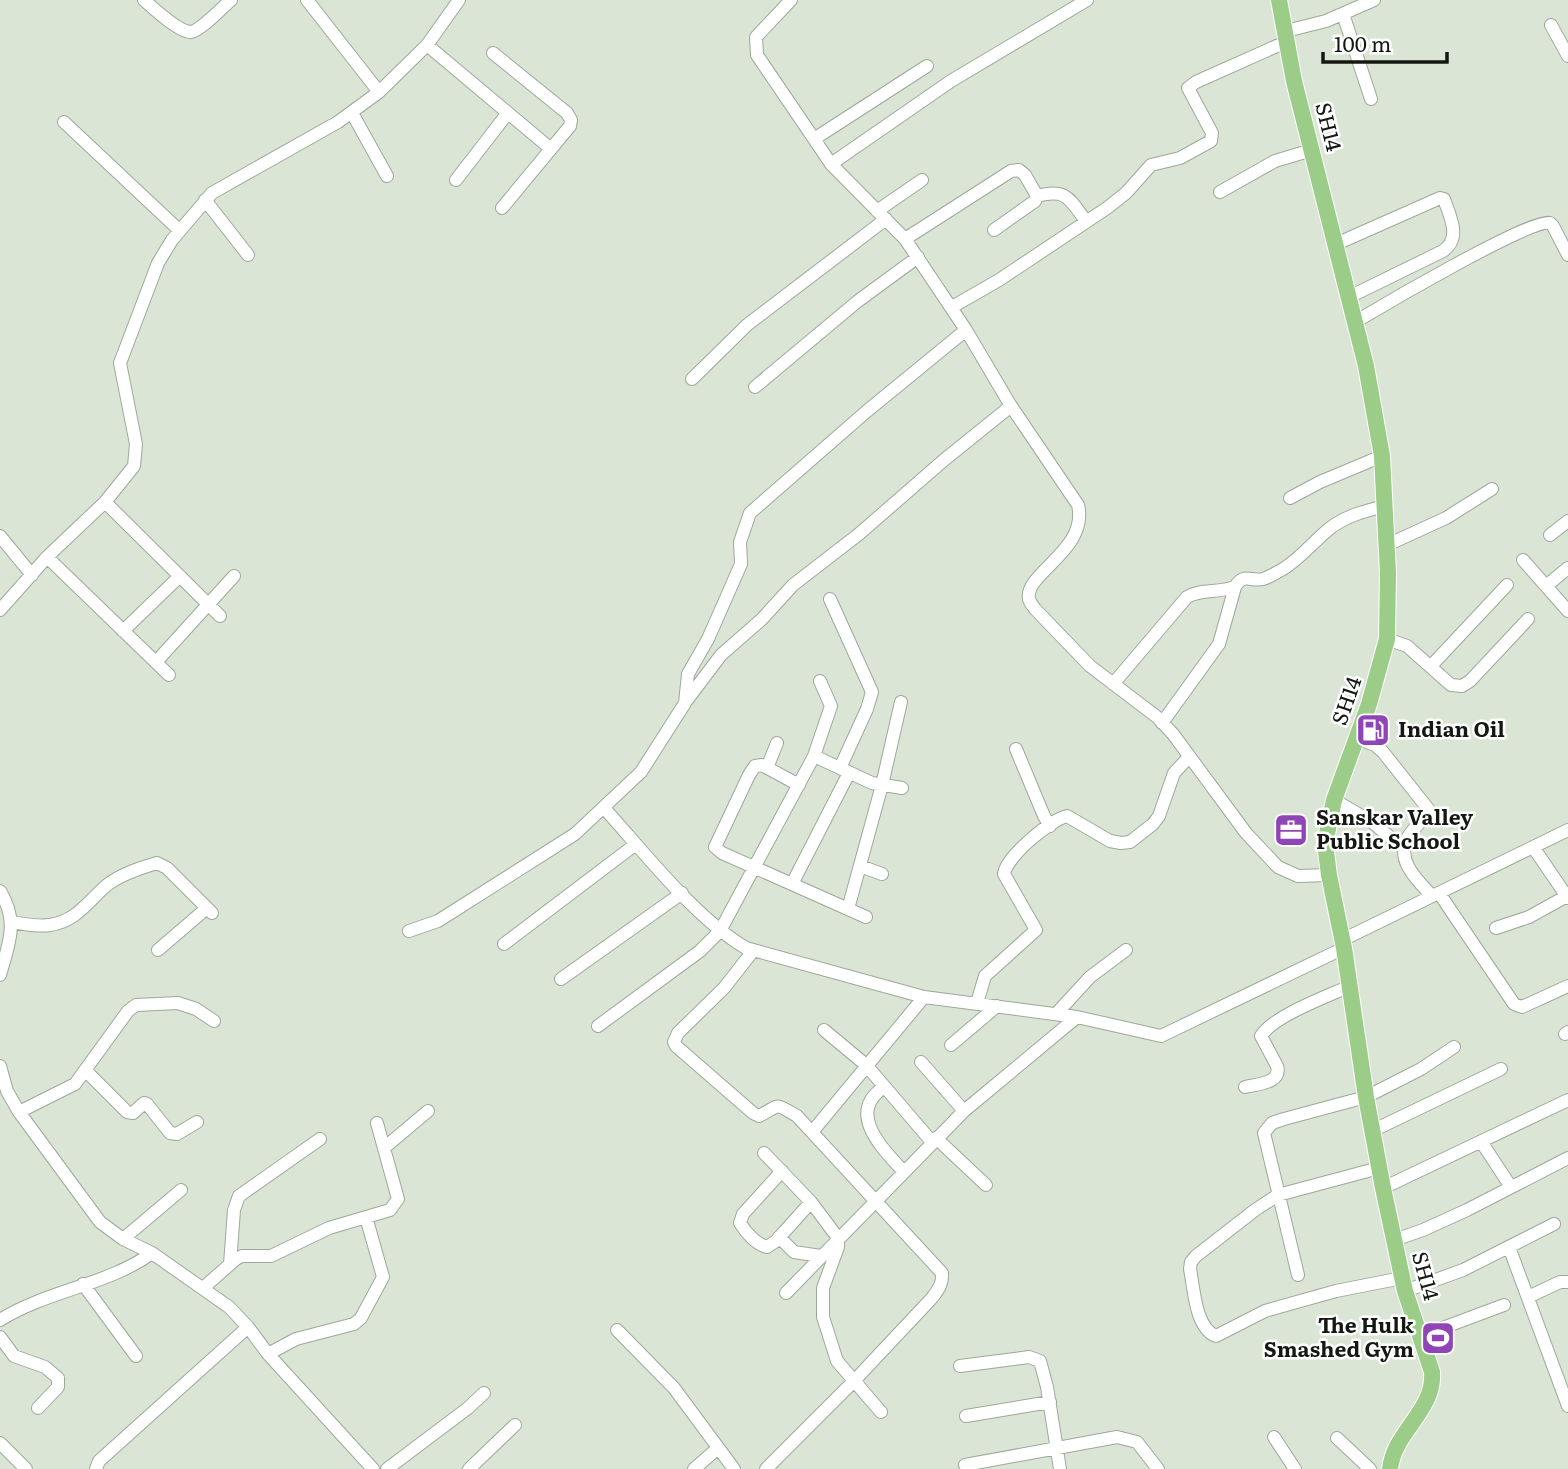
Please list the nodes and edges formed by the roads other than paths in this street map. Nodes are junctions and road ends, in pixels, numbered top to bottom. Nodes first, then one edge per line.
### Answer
1 (144, 0) edge
2 (231, 0) edge
3 (307, 0) edge
4 (459, 0) edge
5 (791, 0) edge
6 (1087, 0) edge
7 (1279, 0) edge
8 (1374, 0) edge
9 (1343, 14) junction
10 (1551, 25) dead end
11 (1287, 36) junction
12 (427, 45) junction
13 (493, 53) dead end
14 (1568, 56) edge
15 (927, 65) dead end
16 (379, 92) junction
17 (1371, 99) dead end
18 (352, 113) junction
19 (507, 114) junction
20 (64, 122) dead end
21 (814, 139) junction
22 (551, 149) junction
23 (1312, 150) junction
24 (831, 164) junction
25 (387, 176) dead end
26 (456, 180) dead end
27 (922, 180) dead end
28 (1220, 192) dead end
29 (1037, 196) junction
30 (205, 200) junction
31 (502, 208) dead end
32 (882, 215) junction
33 (1086, 221) junction
34 (179, 230) junction
35 (994, 230) dead end
36 (905, 239) junction
37 (1336, 244) junction
38 (248, 255) dead end
39 (1568, 255) edge
40 (918, 257) junction
41 (1349, 297) junction
42 (952, 307) junction
43 (1355, 322) junction
44 (966, 330) junction
45 (692, 379) dead end
46 (755, 387) dead end
47 (1011, 406) junction
48 (1382, 456) junction
49 (1492, 489) dead end
50 (1290, 498) dead end
51 (105, 502) junction
52 (1385, 506) junction
53 (1568, 521) edge
54 (1549, 535) dead end
55 (0, 536) edge
56 (1387, 545) junction
57 (47, 557) junction
58 (1523, 560) dead end
59 (1568, 568) edge
60 (32, 575) junction
61 (180, 576) junction
62 (234, 576) dead end
63 (1507, 585) dead end
64 (1546, 586) junction
65 (1235, 587) junction
66 (830, 599) dead end
67 (2, 602) edge
68 (209, 605) junction
69 (1568, 611) edge
70 (220, 616) dead end
71 (1528, 619) dead end
72 (123, 631) junction
73 (1387, 639) junction
74 (156, 662) junction
75 (1431, 666) junction
76 (169, 675) dead end
77 (820, 681) dead end
78 (1113, 684) junction
79 (901, 702) dead end
80 (685, 703) junction
81 (1162, 723) junction
82 (1356, 738) junction
83 (777, 743) dead end
84 (1016, 749) dead end
85 (814, 756) junction
86 (1189, 757) junction
87 (767, 768) junction
88 (845, 770) junction
89 (799, 785) junction
90 (882, 785) junction
91 (902, 788) dead end
92 (1334, 800) junction
93 (604, 808) junction
94 (1050, 826) junction
95 (1568, 830) edge
96 (636, 844) junction
97 (1533, 847) junction
98 (1403, 848) junction
99 (860, 866) junction
100 (754, 867) junction
101 (882, 874) dead end
102 (1329, 875) junction
103 (792, 884) junction
104 (0, 891) edge
105 (682, 893) junction
106 (1436, 894) junction
107 (1568, 897) edge
108 (848, 909) junction
109 (866, 917) dead end
110 (12, 922) junction
111 (1496, 929) dead end
112 (409, 931) dead end
113 (720, 931) junction
114 (504, 944) dead end
115 (1343, 944) junction
116 (158, 950) dead end
117 (1126, 950) dead end
118 (753, 951) junction
119 (0, 975) edge
120 (561, 979) dead end
121 (1350, 986) junction
122 (1568, 986) edge
123 (924, 997) junction
124 (977, 1003) junction
125 (997, 1006) junction
126 (1056, 1014) junction
127 (1077, 1017) junction
128 (214, 1021) dead end
129 (597, 1026) dead end
130 (824, 1030) dead end
131 (951, 1045) dead end
132 (1454, 1047) dead end
133 (921, 1062) dead end
134 (866, 1065) junction
135 (0, 1066) edge
136 (1501, 1069) dead end
137 (86, 1071) junction
138 (884, 1087) junction
139 (1245, 1087) dead end
140 (5, 1097) edge
141 (1366, 1097) junction
142 (1568, 1100) edge
143 (428, 1111) dead end
144 (964, 1111) junction
145 (19, 1112) junction
146 (197, 1122) dead end
147 (377, 1123) dead end
148 (1372, 1131) junction
149 (812, 1132) junction
150 (320, 1139) dead end
151 (934, 1140) junction
152 (1482, 1143) junction
153 (384, 1148) junction
154 (764, 1153) dead end
155 (1568, 1158) edge
156 (1379, 1168) junction
157 (782, 1171) junction
158 (903, 1171) junction
159 (986, 1185) dead end
160 (1511, 1187) junction
161 (1382, 1188) junction
162 (181, 1191) dead end
163 (1278, 1195) junction
164 (876, 1200) junction
165 (811, 1202) junction
166 (366, 1217) junction
167 (1554, 1224) dead end
168 (779, 1237) junction
169 (838, 1238) junction
170 (123, 1239) junction
171 (1394, 1240) junction
172 (1509, 1247) junction
173 (152, 1253) junction
174 (821, 1256) junction
175 (230, 1264) junction
176 (1298, 1275) dead end
177 (1568, 1282) edge
178 (83, 1284) junction
179 (1404, 1284) junction
180 (203, 1288) junction
181 (786, 1293) dead end
182 (1528, 1297) junction
183 (1504, 1305) dead end
184 (0, 1320) edge
185 (248, 1327) junction
186 (617, 1330) dead end
187 (1421, 1336) junction
188 (0, 1337) edge
189 (268, 1354) junction
190 (136, 1356) dead end
191 (960, 1366) dead end
192 (854, 1381) junction
193 (484, 1393) dead end
194 (1050, 1402) junction
195 (1568, 1406) edge
196 (38, 1408) dead end
197 (881, 1412) dead end
198 (966, 1416) dead end
199 (515, 1425) dead end
200 (1274, 1437) dead end
201 (1337, 1438) dead end
202 (0, 1443) edge
203 (718, 1448) junction
204 (1057, 1448) junction
205 (965, 1465) dead end
206 (26, 1469) edge
207 (96, 1469) edge
208 (373, 1469) edge
209 (387, 1469) edge
210 (469, 1469) edge
211 (694, 1469) edge
212 (734, 1469) edge
213 (766, 1469) edge
214 (1060, 1469) edge
215 (1158, 1469) edge
216 (1296, 1469) edge
217 (1370, 1469) edge
218 (1390, 1469) edge

1 - 2 street
3 - 16 street
4 - 12 street
5 - 21 street
6 - 24 street
7 - 11 main road, SH14 / SH14
8 - 9 street
9 - 11 street
9 - 17 street
10 - 14 street
11 - 23 main road, SH14 / SH14
11 - 33 street
12 - 16 street
12 - 19 street
13 - 22 street
15 - 21 street
16 - 18 street
18 - 25 street
18 - 30 street
19 - 22 street
19 - 26 street
20 - 34 street
21 - 24 street
22 - 31 street
23 - 28 street
23 - 37 main road, SH14 / SH14
24 - 32 street
27 - 32 street
29 - 33 street
29 - 35 street
29 - 36 street
30 - 34 street
30 - 38 street
32 - 36 street
32 - 45 street
33 - 42 street
34 - 51 street
36 - 40 street
37 - 41 main road, SH14 / SH14
37 - 41 street
39 - 43 street
40 - 42 street
40 - 46 street
41 - 43 main road, SH14 / SH14
42 - 44 street
43 - 48 main road, SH14 / SH14
44 - 47 street
44 - 80 street
47 - 78 street
47 - 80 street
48 - 50 street
48 - 52 main road, SH14 / SH14
49 - 56 street
51 - 57 street
51 - 61 street
52 - 56 main road, SH14 / SH14
52 - 65 street
53 - 54 street
55 - 60 street
56 - 73 main road, SH14 / SH14
57 - 60 street
57 - 72 street
58 - 64 street
59 - 64 street
60 - 67 street
61 - 68 street
61 - 72 street
62 - 68 street
63 - 75 street
64 - 69 street
65 - 78 street
65 - 81 street
66 - 88 street
68 - 70 street
68 - 74 street
71 - 75 street
72 - 74 street
73 - 75 street
73 - 82 main road, SH14 / SH14
74 - 76 street
77 - 85 street
78 - 81 street
79 - 90 street
80 - 93 street
81 - 86 street
82 - 92 main road, SH14 / SH14
82 - 98 street
83 - 87 street
84 - 94 street
85 - 88 street
85 - 89 street
86 - 94 street
86 - 102 street
87 - 89 street
87 - 100 street
88 - 90 street
88 - 103 street
89 - 100 street
90 - 91 street
90 - 99 street
92 - 98 street
92 - 102 main road, SH14 / SH14
93 - 96 street
93 - 112 street
94 - 124 street
95 - 97 street
96 - 105 street
96 - 114 street
97 - 106 street
97 - 107 street
98 - 106 street
99 - 101 street
99 - 108 street
100 - 103 street
100 - 113 street
102 - 115 main road, SH14 / SH14
103 - 108 street
104 - 110 street
105 - 113 street
105 - 120 street
106 - 115 street
106 - 122 street
107 - 111 street
108 - 109 street
110 - 116 street
110 - 119 street
113 - 118 street
113 - 129 street
115 - 121 main road, SH14 / SH14
115 - 127 street
117 - 126 street
118 - 123 street
118 - 149 street
121 - 139 street
121 - 141 main road, SH14 / SH14
123 - 124 street
123 - 134 street
124 - 125 street
125 - 126 street
125 - 131 street
126 - 127 street
127 - 144 street
128 - 137 street
130 - 134 street
132 - 141 street
133 - 144 street
134 - 138 street
134 - 149 street
135 - 140 street
136 - 148 street
137 - 145 street
137 - 146 street
138 - 151 street
138 - 158 street
140 - 145 street
141 - 148 main road, SH14 / SH14
141 - 163 street
142 - 152 street
143 - 153 street
144 - 151 street
145 - 170 street
147 - 153 street
148 - 156 main road, SH14 / SH14
149 - 164 street
150 - 175 street
151 - 158 street
151 - 159 street
152 - 160 street
152 - 161 street
153 - 166 street
154 - 157 street
155 - 160 street
156 - 161 main road, SH14 / SH14
156 - 163 street
157 - 165 street
157 - 168 street
158 - 164 street
160 - 171 street
161 - 171 main road, SH14 / SH14
162 - 170 street
163 - 176 street
163 - 179 street
164 - 169 street
164 - 192 street
165 - 168 street
165 - 169 street
166 - 175 street
166 - 189 street
167 - 172 street
168 - 174 street
169 - 174 street
169 - 192 street
170 - 173 street
171 - 179 main road, SH14 / SH14
172 - 179 street
172 - 182 street
173 - 178 street
173 - 180 street
174 - 181 street
175 - 180 street
177 - 182 street
178 - 184 street
178 - 190 street
179 - 187 main road, SH14 / SH14
180 - 185 street
182 - 195 street
183 - 187 street
185 - 189 street
185 - 207 street
186 - 203 street
187 - 218 main road, SH14 / SH14
188 - 196 street
189 - 208 street
191 - 194 street
192 - 197 street
192 - 213 street
193 - 209 street
194 - 198 street
194 - 204 street
199 - 210 street
200 - 216 street
201 - 217 street
202 - 206 street
203 - 211 street
203 - 212 street
204 - 205 street
204 - 214 street
204 - 215 street

